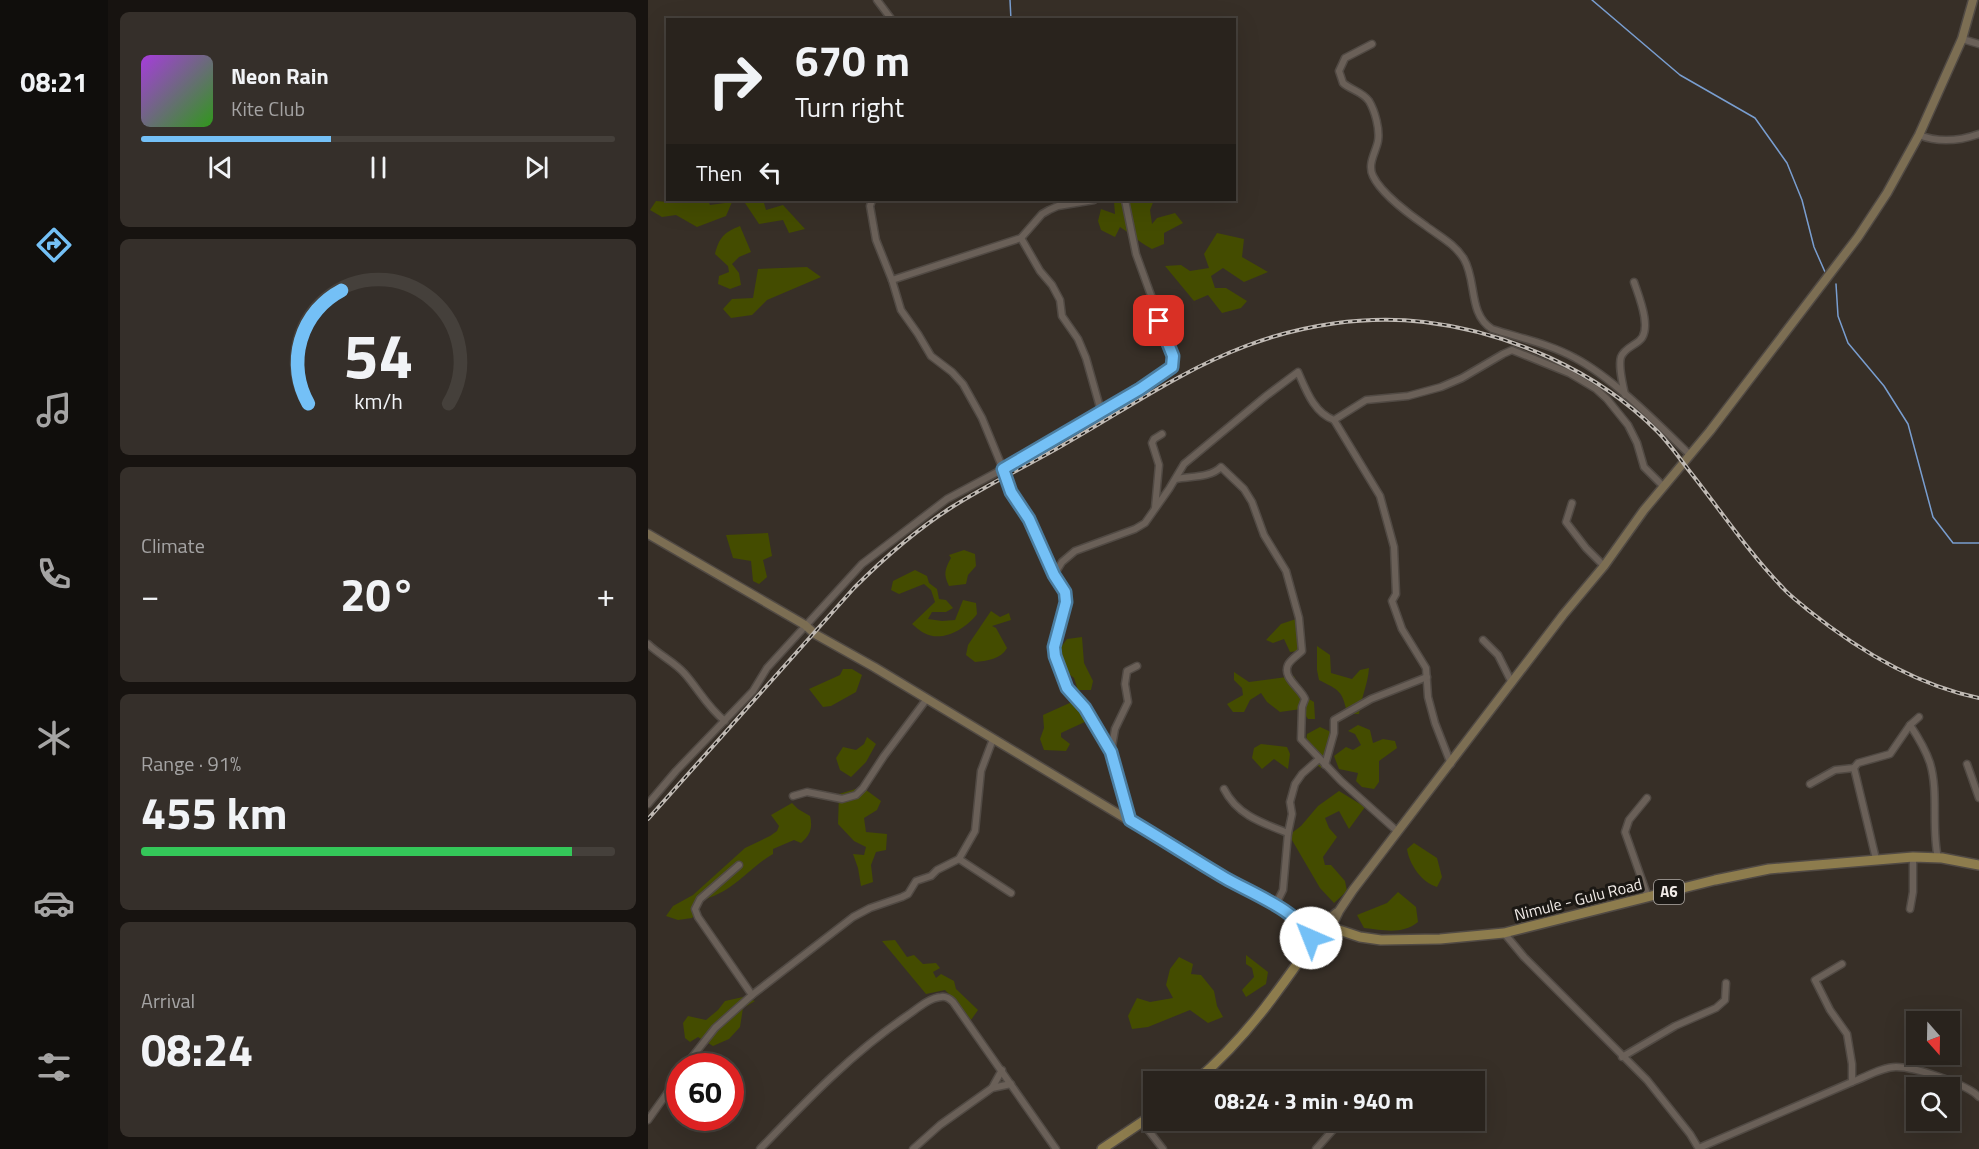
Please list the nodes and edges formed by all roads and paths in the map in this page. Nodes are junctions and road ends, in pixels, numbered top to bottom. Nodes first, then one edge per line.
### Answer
1 (877, 0) edge
2 (1973, 0) edge
3 (890, 18) edge
4 (1962, 39) junction
5 (1372, 44) dead end
6 (1979, 45) edge
7 (1979, 134) edge
8 (1919, 135) junction
9 (872, 201) edge
10 (1088, 201) edge
11 (1125, 201) edge
12 (1021, 238) junction
13 (892, 279) junction
14 (1634, 282) dead end
15 (1625, 396) junction
16 (1101, 411) junction
17 (1334, 420) junction
18 (1162, 434) dead end
19 (1689, 454) junction
20 (1003, 469) junction
21 (1176, 479) junction
22 (1663, 486) junction
23 (1572, 503) dead end
24 (1155, 510) junction
25 (648, 534) edge
26 (1604, 566) junction
27 (1054, 575) junction
28 (805, 625) junction
29 (1483, 640) dead end
30 (648, 644) edge
31 (1137, 666) dead end
32 (1427, 677) junction
33 (1512, 682) junction
34 (926, 700) junction
35 (1918, 717) dead end
36 (725, 721) junction
37 (1910, 725) junction
38 (993, 739) junction
39 (1111, 752) junction
40 (1319, 759) junction
41 (1451, 764) junction
42 (1967, 764) dead end
43 (1325, 765) junction
44 (1854, 768) junction
45 (1810, 784) dead end
46 (1224, 789) dead end
47 (793, 796) dead end
48 (1647, 798) dead end
49 (1979, 798) edge
50 (648, 804) edge
51 (1130, 820) junction
52 (1398, 832) junction
53 (1288, 833) junction
54 (1913, 857) junction
55 (1938, 858) junction
56 (959, 859) junction
57 (1876, 859) junction
58 (740, 865) dead end
59 (1979, 865) edge
60 (1011, 892) dead end
61 (1648, 897) junction
62 (1275, 906) junction
63 (1910, 909) dead end
64 (1298, 921) junction
65 (1326, 925) junction
66 (1504, 933) junction
67 (1360, 937) junction
68 (1315, 940) junction
69 (1332, 941) junction
70 (1842, 964) dead end
71 (1726, 983) dead end
72 (752, 995) junction
73 (695, 1053) edge
74 (1622, 1057) junction
75 (1002, 1070) junction
76 (1207, 1071) edge
77 (1852, 1082) junction
78 (1011, 1084) junction
79 (992, 1088) junction
80 (666, 1095) edge
81 (1979, 1097) edge
82 (648, 1120) edge
83 (1142, 1122) joint
84 (1332, 1131) edge
85 (760, 1149) edge
86 (913, 1149) edge
87 (1056, 1149) edge
88 (1102, 1149) edge
89 (1162, 1149) edge
90 (1316, 1149) edge
91 (1699, 1149) edge

1 - 3 street
2 - 4 main road
4 - 6 street
4 - 8 main road
5 - 15 street
7 - 8 street
8 - 19 main road
9 - 13 street
10 - 12 street
11 - 16 street
12 - 13 street
12 - 16 street
13 - 20 street
14 - 15 street
15 - 19 street
16 - 20 street
17 - 21 street
17 - 22 street
17 - 32 street
18 - 24 street
19 - 22 main road
20 - 27 street
20 - 28 street
21 - 24 street
21 - 40 street
22 - 26 main road
23 - 26 street
24 - 27 street
25 - 28 main road
26 - 33 main road
27 - 39 street
28 - 34 main road
28 - 36 street
29 - 33 street
30 - 36 street
31 - 39 street
32 - 41 street
32 - 43 street
33 - 41 main road
34 - 38 main road
34 - 47 street
35 - 37 street
36 - 50 street
37 - 44 street
37 - 55 street
38 - 51 main road
38 - 56 street
39 - 51 street
40 - 43 street
40 - 53 street
41 - 52 main road
42 - 49 street
43 - 52 street
44 - 45 street
44 - 57 street
46 - 53 street
48 - 61 street
51 - 62 main road
52 - 65 main road
53 - 62 street
54 - 55 main road, Nimule - Gulu Road / A6
54 - 57 main road, Nimule - Gulu Road / A6
54 - 63 street
55 - 59 main road, Nimule - Gulu Road / A6
56 - 60 street
56 - 72 street
57 - 61 main road, Nimule - Gulu Road / A6
58 - 72 street
61 - 66 main road, Nimule - Gulu Road / A6
62 - 64 main road
64 - 65 main road
64 - 68 main road
65 - 67 main road, Nimule - Gulu Road / A6
65 - 68 main road, A6
65 - 69 main road
66 - 67 main road, Nimule - Gulu Road / A6
66 - 74 street
67 - 69 main road, Nimule - Gulu Road / A6
68 - 69 main road, A6
68 - 76 main road, A6
70 - 77 street
71 - 74 street
72 - 73 street
74 - 91 street
75 - 78 street
75 - 79 street
75 - 85 street
77 - 81 street
77 - 91 street
78 - 79 street
78 - 87 street
79 - 86 street
80 - 82 street
83 - 88 main road
83 - 89 street
84 - 90 street

